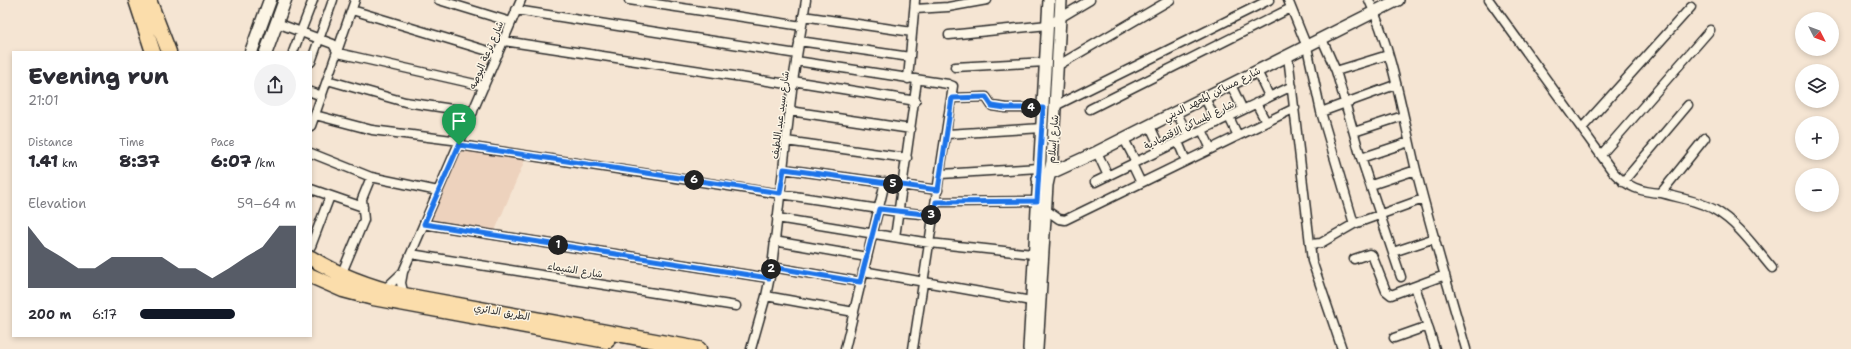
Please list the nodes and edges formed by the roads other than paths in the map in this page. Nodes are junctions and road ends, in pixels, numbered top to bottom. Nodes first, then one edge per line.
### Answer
1 (136, 0) edge
2 (149, 0) edge
3 (270, 0) edge
4 (285, 0) edge
5 (313, 0) edge
6 (333, 0) edge
7 (355, 0) edge
8 (439, 0) edge
9 (521, 0) edge
10 (630, 0) edge
11 (806, 0) edge
12 (906, 0) edge
13 (987, 0) edge
14 (1049, 0) edge
15 (1061, 0) edge
16 (1090, 0) edge
17 (1170, 0) edge
18 (1269, 0) edge
19 (1369, 0) edge
20 (1398, 0) edge
21 (1489, 0) edge
22 (965, 2) edge
23 (915, 3) edge
24 (930, 4) edge
25 (1289, 4) edge
26 (1691, 7) dead end
27 (352, 10) junction
28 (516, 10) junction
29 (1375, 13) junction
30 (803, 16) junction
31 (1061, 18) junction
32 (511, 22) junction
33 (277, 23) junction
34 (1048, 25) junction
35 (802, 26) junction
36 (1710, 30) dead end
37 (301, 32) junction
38 (912, 32) junction
39 (949, 35) dead end
40 (319, 39) junction
41 (1322, 39) junction
42 (504, 41) junction
43 (800, 41) junction
44 (1307, 47) junction
45 (167, 49) edge
46 (153, 51) edge
47 (251, 51) edge
48 (266, 51) edge
49 (293, 51) edge
50 (338, 52) junction
51 (498, 54) junction
52 (1288, 56) junction
53 (1388, 56) junction
54 (910, 57) junction
55 (797, 58) junction
56 (312, 59) edge
57 (1045, 62) junction
58 (1057, 66) junction
59 (955, 67) dead end
60 (1257, 71) junction
61 (1336, 71) junction
62 (908, 79) junction
63 (327, 80) junction
64 (918, 80) junction
65 (794, 83) junction
66 (1231, 85) junction
67 (1395, 85) junction
68 (484, 86) junction
69 (1292, 86) junction
70 (312, 92) edge
71 (322, 96) junction
72 (1269, 96) junction
73 (952, 98) junction
74 (1205, 98) junction
75 (916, 101) junction
76 (1256, 103) junction
77 (1346, 103) junction
78 (1688, 105) dead end
79 (1055, 106) junction
80 (1043, 108) junction
81 (1295, 108) junction
82 (1090, 109) dead end
83 (1243, 110) junction
84 (790, 111) junction
85 (473, 112) junction
86 (1176, 112) junction
87 (1321, 112) junction
88 (315, 115) junction
89 (1403, 116) junction
90 (1229, 117) junction
91 (1266, 122) junction
92 (312, 123) edge
93 (1217, 123) junction
94 (1150, 126) junction
95 (1042, 128) junction
96 (1582, 128) junction
97 (912, 129) junction
98 (1202, 130) junction
99 (1354, 132) junction
100 (947, 134) junction
101 (1189, 136) junction
102 (1238, 136) junction
103 (1705, 138) dead end
104 (1124, 139) junction
105 (786, 141) junction
106 (1178, 142) junction
107 (1409, 142) junction
108 (460, 143) junction
109 (1211, 149) junction
110 (1161, 150) junction
111 (1097, 152) junction
112 (312, 153) edge
113 (1601, 155) junction
114 (907, 158) junction
115 (1361, 158) junction
116 (1186, 161) junction
117 (1134, 163) junction
118 (1039, 168) junction
119 (784, 169) junction
120 (1416, 170) junction
121 (941, 174) junction
122 (1049, 175) junction
123 (1108, 176) junction
124 (371, 177) junction
125 (1038, 180) junction
126 (884, 182) junction
127 (1095, 182) dead end
128 (1622, 182) junction
129 (1141, 183) junction
130 (903, 185) junction
131 (1372, 185) junction
132 (312, 189) edge
133 (938, 190) junction
134 (438, 191) junction
135 (780, 193) junction
136 (1661, 193) junction
137 (330, 196) junction
138 (1423, 199) junction
139 (1037, 201) junction
140 (936, 202) junction
141 (362, 207) junction
142 (879, 209) junction
143 (1046, 210) junction
144 (899, 212) junction
145 (1381, 214) junction
146 (934, 215) junction
147 (777, 218) junction
148 (424, 224) junction
149 (1354, 224) junction
150 (872, 234) junction
151 (895, 237) junction
152 (1435, 238) junction
153 (774, 241) junction
154 (312, 243) edge
155 (930, 243) junction
156 (1310, 244) junction
157 (1393, 252) junction
158 (411, 254) junction
159 (1033, 254) junction
160 (867, 257) junction
161 (312, 259) edge
162 (1354, 259) dead end
163 (772, 267) junction
164 (1772, 268) dead end
165 (863, 271) junction
166 (403, 272) junction
167 (341, 275) junction
168 (1445, 275) junction
169 (312, 276) edge
170 (1401, 277) dead end
171 (769, 278) junction
172 (924, 281) junction
173 (860, 282) junction
174 (1415, 286) junction
175 (384, 290) junction
176 (404, 295) junction
177 (766, 296) junction
178 (1031, 302) junction
179 (736, 306) dead end
180 (854, 312) junction
181 (1428, 326) junction
182 (1394, 338) dead end
183 (656, 349) edge
184 (700, 349) edge
185 (751, 349) edge
186 (845, 349) edge
187 (913, 349) edge
188 (1029, 349) edge
189 (1037, 349) edge
190 (1342, 349) edge
191 (1435, 349) edge
192 (1466, 349) edge

1 - 46 highway
2 - 45 highway
3 - 47 main road
4 - 33 main road
5 - 37 street
6 - 40 street
7 - 27 street
8 - 32 street
9 - 28 street, شارع ترعة البوصه
10 - 35 street
11 - 30 street, شارع سيد عبد اللطيف
12 - 23 street
13 - 22 street
14 - 34 street, شارع إسلام
15 - 31 street, شارع إسلام
16 - 31 street
17 - 58 street
18 - 79 street
19 - 29 street
20 - 29 street, شارع مساكن المعهد الديني
21 - 96 street
22 - 24 street
23 - 24 street
23 - 38 street
25 - 44 street
25 - 82 street
26 - 96 street
27 - 50 street
27 - 51 street
28 - 32 street, شارع ترعة البوصه
28 - 55 street
29 - 41 street, شارع مساكن المعهد الديني
29 - 53 street
30 - 35 street, شارع سيد عبد اللطيف
30 - 38 street
31 - 34 street
31 - 58 street, شارع إسلام
32 - 42 street, شارع ترعة البوصه
33 - 37 street
33 - 48 main road
34 - 39 street
34 - 57 street, شارع إسلام
35 - 43 street, شارع سيد عبد اللطيف
36 - 113 street
37 - 40 street
37 - 49 street
38 - 54 street
40 - 50 street
40 - 56 street
41 - 44 street, شارع مساكن المعهد الديني
41 - 61 street
42 - 51 street, شارع ترعة البوصه
42 - 65 street
43 - 54 street
43 - 55 street, شارع سيد عبد اللطيف
44 - 52 street, شارع مساكن المعهد الديني
44 - 87 street
50 - 63 street
50 - 68 street
51 - 68 street, شارع ترعة البوصه
52 - 60 street, شارع مساكن المعهد الديني
52 - 69 street
53 - 61 street
53 - 67 street
54 - 62 street
55 - 62 street
55 - 65 street, شارع سيد عبد اللطيف
57 - 59 street
57 - 80 street, شارع إسلام
58 - 79 street, شارع إسلام
60 - 66 street, شارع مساكن المعهد الديني
60 - 72 street
61 - 77 street
62 - 64 street
63 - 71 street
63 - 85 street
64 - 73 street
64 - 75 street
65 - 75 street
65 - 84 street, شارع سيد عبد اللطيف
66 - 74 street, شارع مساكن المعهد الديني
66 - 83 street
67 - 77 street
67 - 89 street
68 - 85 street, شارع ترعة البوصه
69 - 72 street, شارع المساكن الاقتصادية
69 - 81 street
70 - 71 street
71 - 88 street
72 - 76 street, شارع المساكن الاقتصادية
73 - 80 street
73 - 100 street
74 - 86 street, شارع مساكن المعهد الديني
74 - 93 street
75 - 97 street
76 - 83 street, شارع المساكن الاقتصادية
76 - 91 street
77 - 87 street
77 - 99 street
78 - 128 street
79 - 122 street, شارع إسلام
80 - 95 street, شارع إسلام
81 - 91 street
81 - 156 street
83 - 90 street, شارع المساكن الاقتصادية
84 - 97 street
84 - 105 street, شارع سيد عبد اللطيف
85 - 108 street, شارع ترعة البوصه
86 - 94 street, شارع مساكن المعهد الديني
86 - 101 street
87 - 149 street
88 - 92 street
88 - 108 street
89 - 99 street
89 - 107 street
90 - 93 street, شارع المساكن الاقتصادية
90 - 102 street
91 - 102 street
93 - 98 street, شارع المساكن الاقتصادية
94 - 104 street, شارع مساكن المعهد الديني
94 - 110 street
95 - 100 street
95 - 118 street, شارع إسلام
96 - 113 street
97 - 114 street
98 - 101 street, شارع المساكن الاقتصادية
98 - 109 street
99 - 115 street
100 - 121 street
101 - 106 street, شارع المساكن الاقتصادية
102 - 109 street
103 - 136 street
104 - 111 street, شارع مساكن المعهد الديني
104 - 117 street
105 - 114 street
105 - 119 street, شارع سيد عبد اللطيف
106 - 110 street, شارع المساكن الاقتصادية
106 - 116 street
107 - 115 street
107 - 120 street
108 - 134 street, شارع ترعة البوصه
108 - 135 street
109 - 116 street
110 - 117 street, شارع المساكن الاقتصادية
111 - 122 street, شارع مساكن المعهد الديني
111 - 123 street
112 - 124 street
113 - 128 street
114 - 130 street
115 - 131 street
116 - 129 street
117 - 123 street, شارع المساكن الاقتصادية
117 - 129 street
118 - 121 street
118 - 125 street, شارع إسلام
119 - 126 street
119 - 135 street, شارع سيد عبد اللطيف
120 - 131 street
120 - 138 street
121 - 133 street
122 - 125 street, شارع مساكن المعهد الديني
122 - 143 street, شارع إسلام
123 - 127 street, شارع المساكن الاقتصادية
124 - 134 street
124 - 141 street
125 - 139 street, شارع إسلام
126 - 130 street
126 - 142 street
128 - 136 street
129 - 143 street
130 - 133 street
130 - 144 street
131 - 145 street
132 - 137 street
133 - 140 street
134 - 148 street, شارع ترعة البوصه
135 - 142 street
135 - 147 street, شارع سيد عبد اللطيف
136 - 164 street
137 - 141 street
137 - 154 street
138 - 145 street
138 - 152 street
139 - 140 street
139 - 159 street, شارع إسلام
140 - 146 street
141 - 167 street
142 - 144 street
142 - 150 street
143 - 189 street, شارع إسلام
144 - 146 street
144 - 151 street
145 - 149 street
145 - 157 street
146 - 155 street
147 - 150 street
147 - 153 street, شارع سيد عبد اللطيف
148 - 158 street, شارع ترعة البوصه
148 - 171 street
149 - 156 street
150 - 151 street
150 - 160 street
151 - 155 street
152 - 157 street
152 - 168 street
153 - 160 street
153 - 163 street, شارع سيد عبد اللطيف
155 - 159 street
155 - 172 street
156 - 190 street
157 - 170 street
158 - 166 street, شارع ترعة البوصه
158 - 179 street, شارع الشيماء
159 - 178 street, شارع إسلام
160 - 165 street
161 - 167 highway, الطريق الدائري
162 - 174 street
163 - 171 street, شارع سيد عبد اللطيف
163 - 173 street
165 - 172 street
165 - 173 street
166 - 175 street
166 - 176 street
167 - 175 highway, الطريق الدائري
168 - 174 street
168 - 192 street
169 - 183 highway, الطريق الدائري
171 - 177 street, شارع سيد عبد اللطيف
172 - 178 street
172 - 187 street
173 - 180 street
174 - 181 street
175 - 176 highway, الطريق الدائري
176 - 184 highway, الطريق الدائري
177 - 180 street
177 - 185 street, شارع سيد عبد اللطيف
178 - 188 street, شارع إسلام
180 - 186 street
181 - 182 street
181 - 191 street

